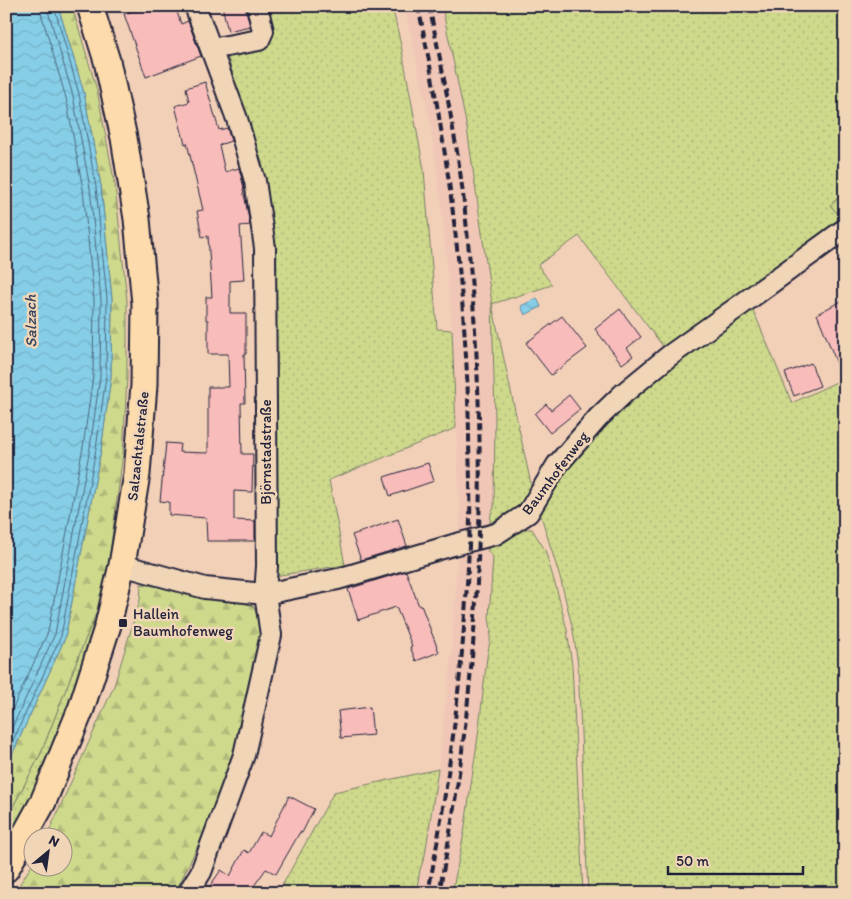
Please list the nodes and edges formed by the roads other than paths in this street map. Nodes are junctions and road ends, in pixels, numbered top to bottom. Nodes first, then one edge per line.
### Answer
1 (90, 6) edge
2 (195, 6) edge
3 (257, 6) edge
4 (211, 49) junction
5 (845, 228) edge
6 (122, 565) junction
7 (265, 594) junction
8 (6, 869) edge
9 (188, 893) edge

1 - 6 main road, Salzachtalstraße
2 - 4 street, Björnstadstraße
3 - 4 street
4 - 7 street, Björnstadstraße
5 - 7 street, Baumhofenweg
6 - 7 street, Baumhofenweg
6 - 8 main road, Salzachtalstraße
7 - 9 street, Björnstadstraße

